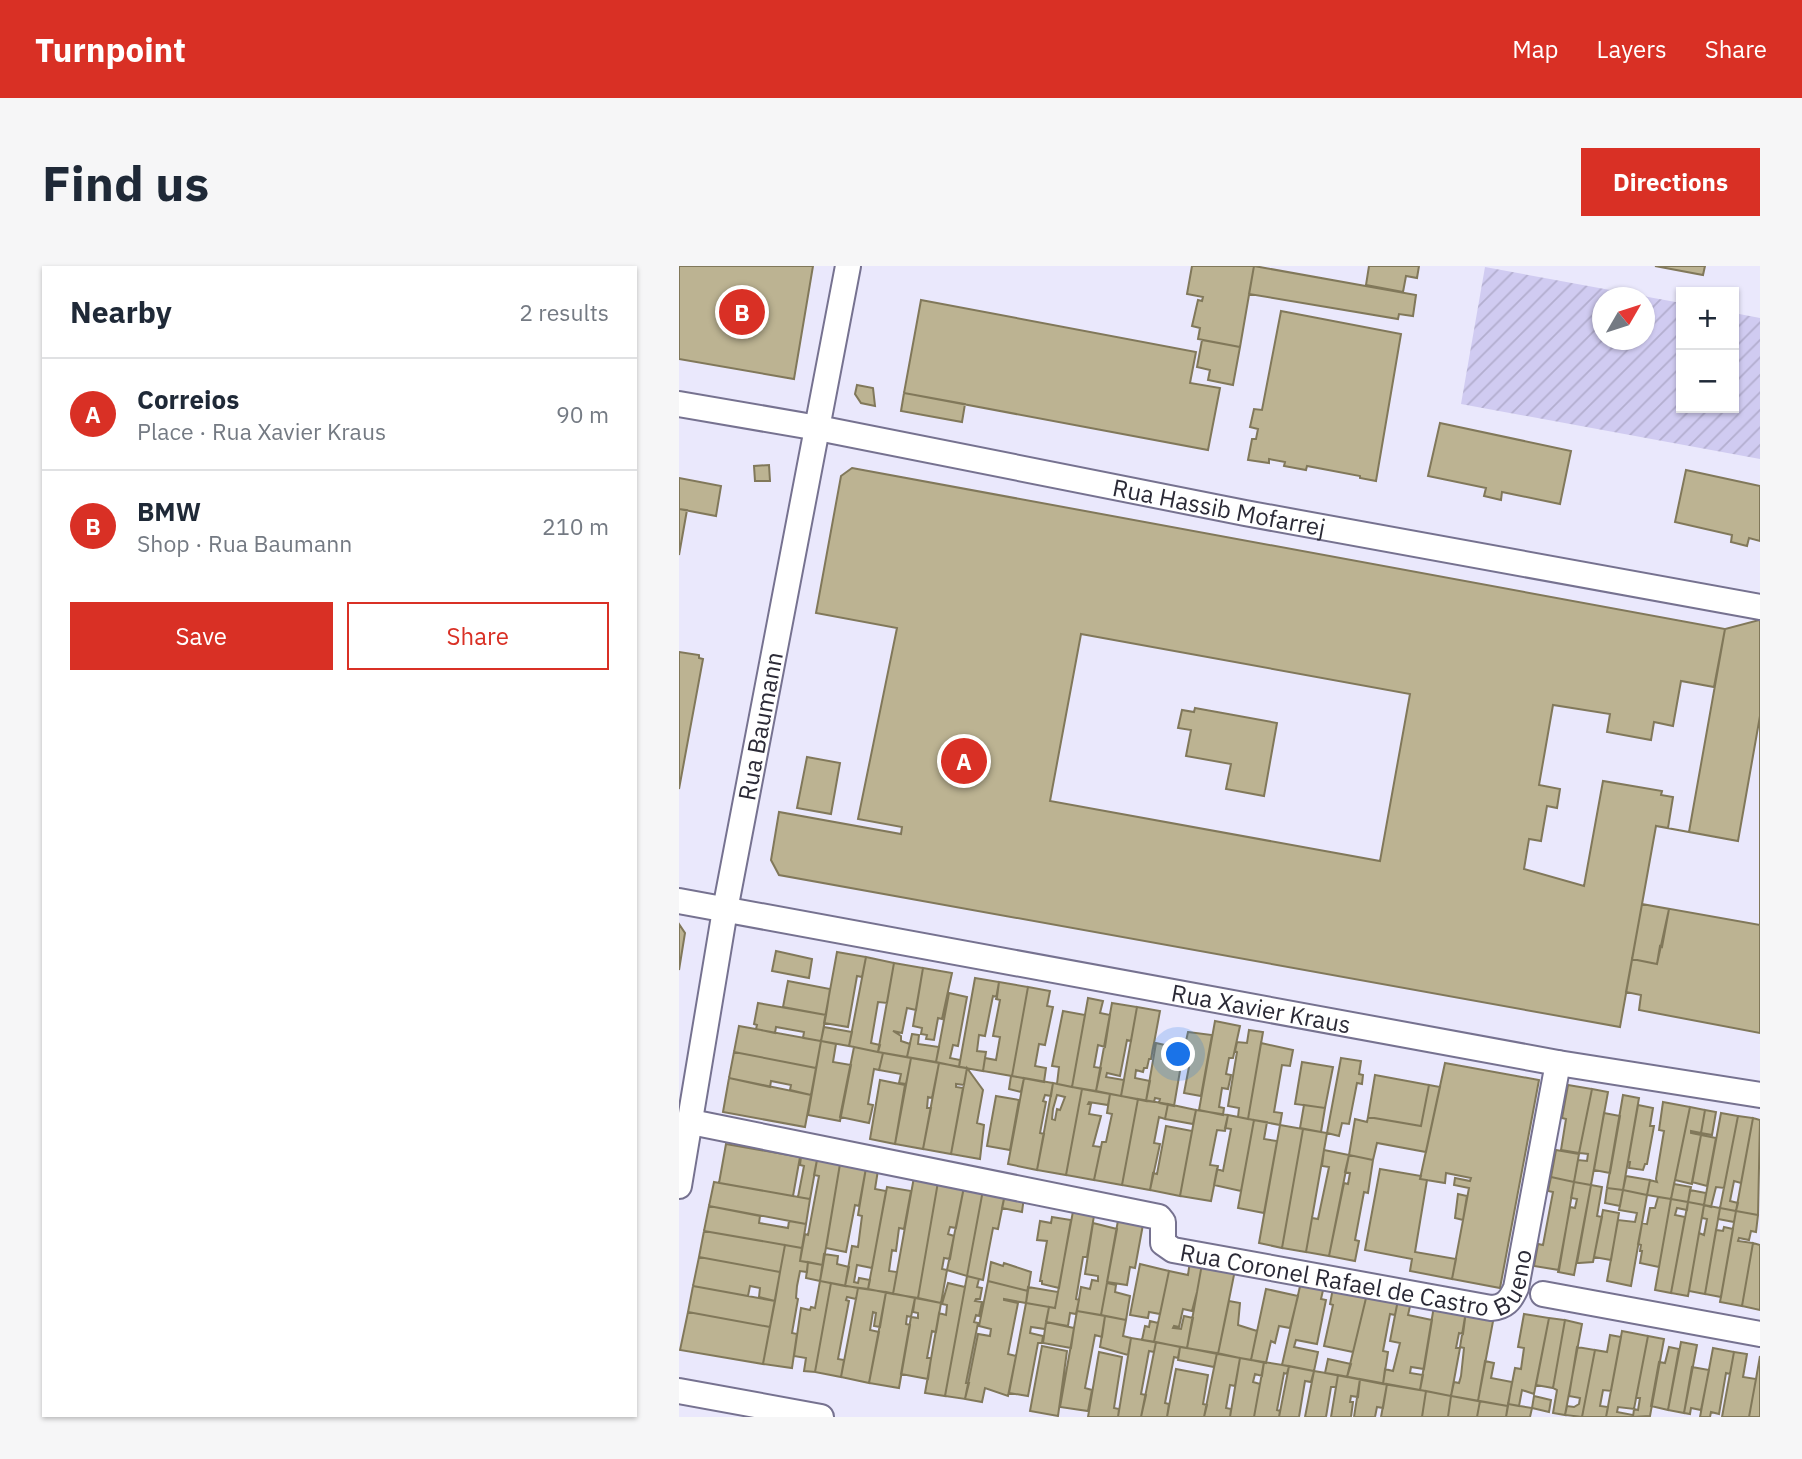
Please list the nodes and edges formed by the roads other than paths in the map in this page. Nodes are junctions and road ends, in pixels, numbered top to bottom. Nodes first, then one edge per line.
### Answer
1 (848, 266) edge
2 (679, 404) edge
3 (818, 428) junction
4 (1760, 607) edge
5 (679, 901) edge
6 (725, 910) junction
7 (1558, 1063) junction
8 (1760, 1095) edge
9 (691, 1122) junction
10 (679, 1186) edge
11 (1543, 1293) dead end
12 (1760, 1334) edge
13 (679, 1391) edge
14 (821, 1417) edge

1 - 3 street, Rua Baumann
2 - 3 street, Rua Hassib Mofarrej
3 - 4 street, Rua Hassib Mofarrej
3 - 6 street, Rua Baumann
5 - 6 street, Rua Xavier Kraus
6 - 7 street, Rua Xavier Kraus
6 - 9 street, Rua Baumann
7 - 8 street, Rua Xavier Kraus
7 - 9 street, Rua Coronel Rafael de Castro Bueno
9 - 10 street, Rua Baumann
11 - 12 street
13 - 14 street

